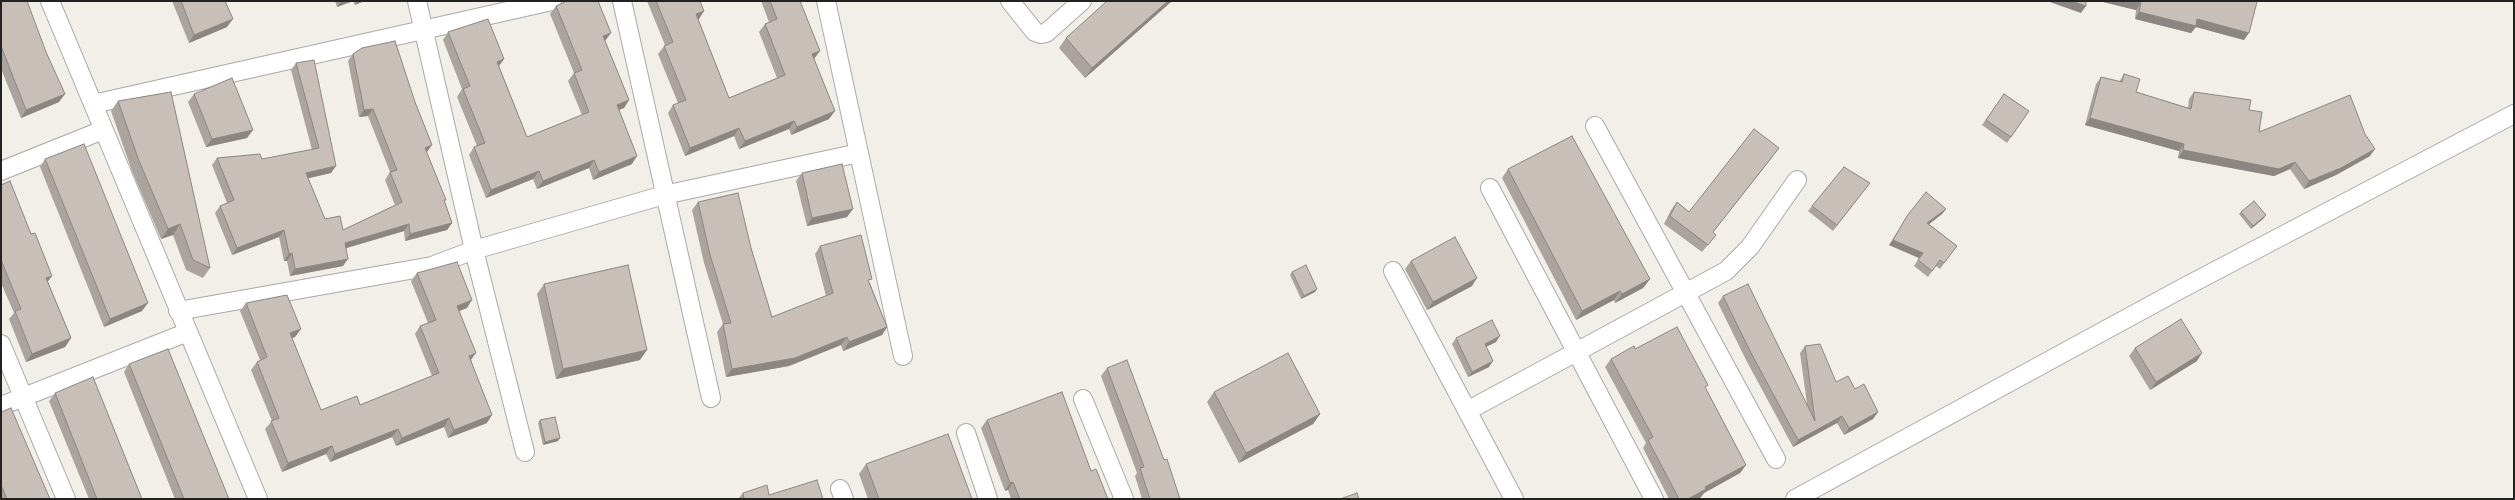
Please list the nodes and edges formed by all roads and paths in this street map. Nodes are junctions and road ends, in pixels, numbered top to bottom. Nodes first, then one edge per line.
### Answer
1 (50, 1) edge
2 (417, 1) edge
3 (552, 1) edge
4 (622, 1) edge
5 (826, 1) edge
6 (1010, 1) edge
7 (1082, 1) edge
8 (424, 30) junction
9 (93, 104) junction
10 (2514, 114) edge
11 (1595, 126) dead end
12 (104, 130) junction
13 (859, 153) junction
14 (1, 171) edge
15 (1797, 180) dead end
16 (1490, 188) dead end
17 (664, 194) junction
18 (474, 250) junction
19 (1392, 271) dead end
20 (1686, 294) junction
21 (178, 311) junction
22 (188, 332) junction
23 (1, 344) edge
24 (1577, 352) junction
25 (903, 356) dead end
26 (23, 397) junction
27 (711, 398) dead end
28 (1083, 399) dead end
29 (1, 406) edge
30 (1467, 411) junction
31 (966, 433) dead end
32 (525, 452) dead end
33 (1776, 459) dead end
34 (66, 499) edge
35 (258, 499) edge
36 (988, 499) edge
37 (1124, 499) edge
38 (1514, 499) edge
39 (1654, 499) edge
40 (1795, 499) edge

1 - 9 street
2 - 8 street
3 - 8 street
4 - 17 street
5 - 13 street
6 - 7 street
8 - 9 street
8 - 18 street
9 - 12 street
10 - 40 street
11 - 20 street
12 - 14 street
12 - 21 street
13 - 17 street
13 - 25 street
15 - 20 street
16 - 24 street
17 - 18 street
17 - 27 street
18 - 21 street
18 - 32 street
19 - 30 street
20 - 24 street
20 - 33 street
21 - 22 street
22 - 26 street
22 - 35 street
23 - 26 street
24 - 30 street
24 - 39 street
26 - 29 street
26 - 34 street
28 - 37 street
30 - 38 street
31 - 36 street

